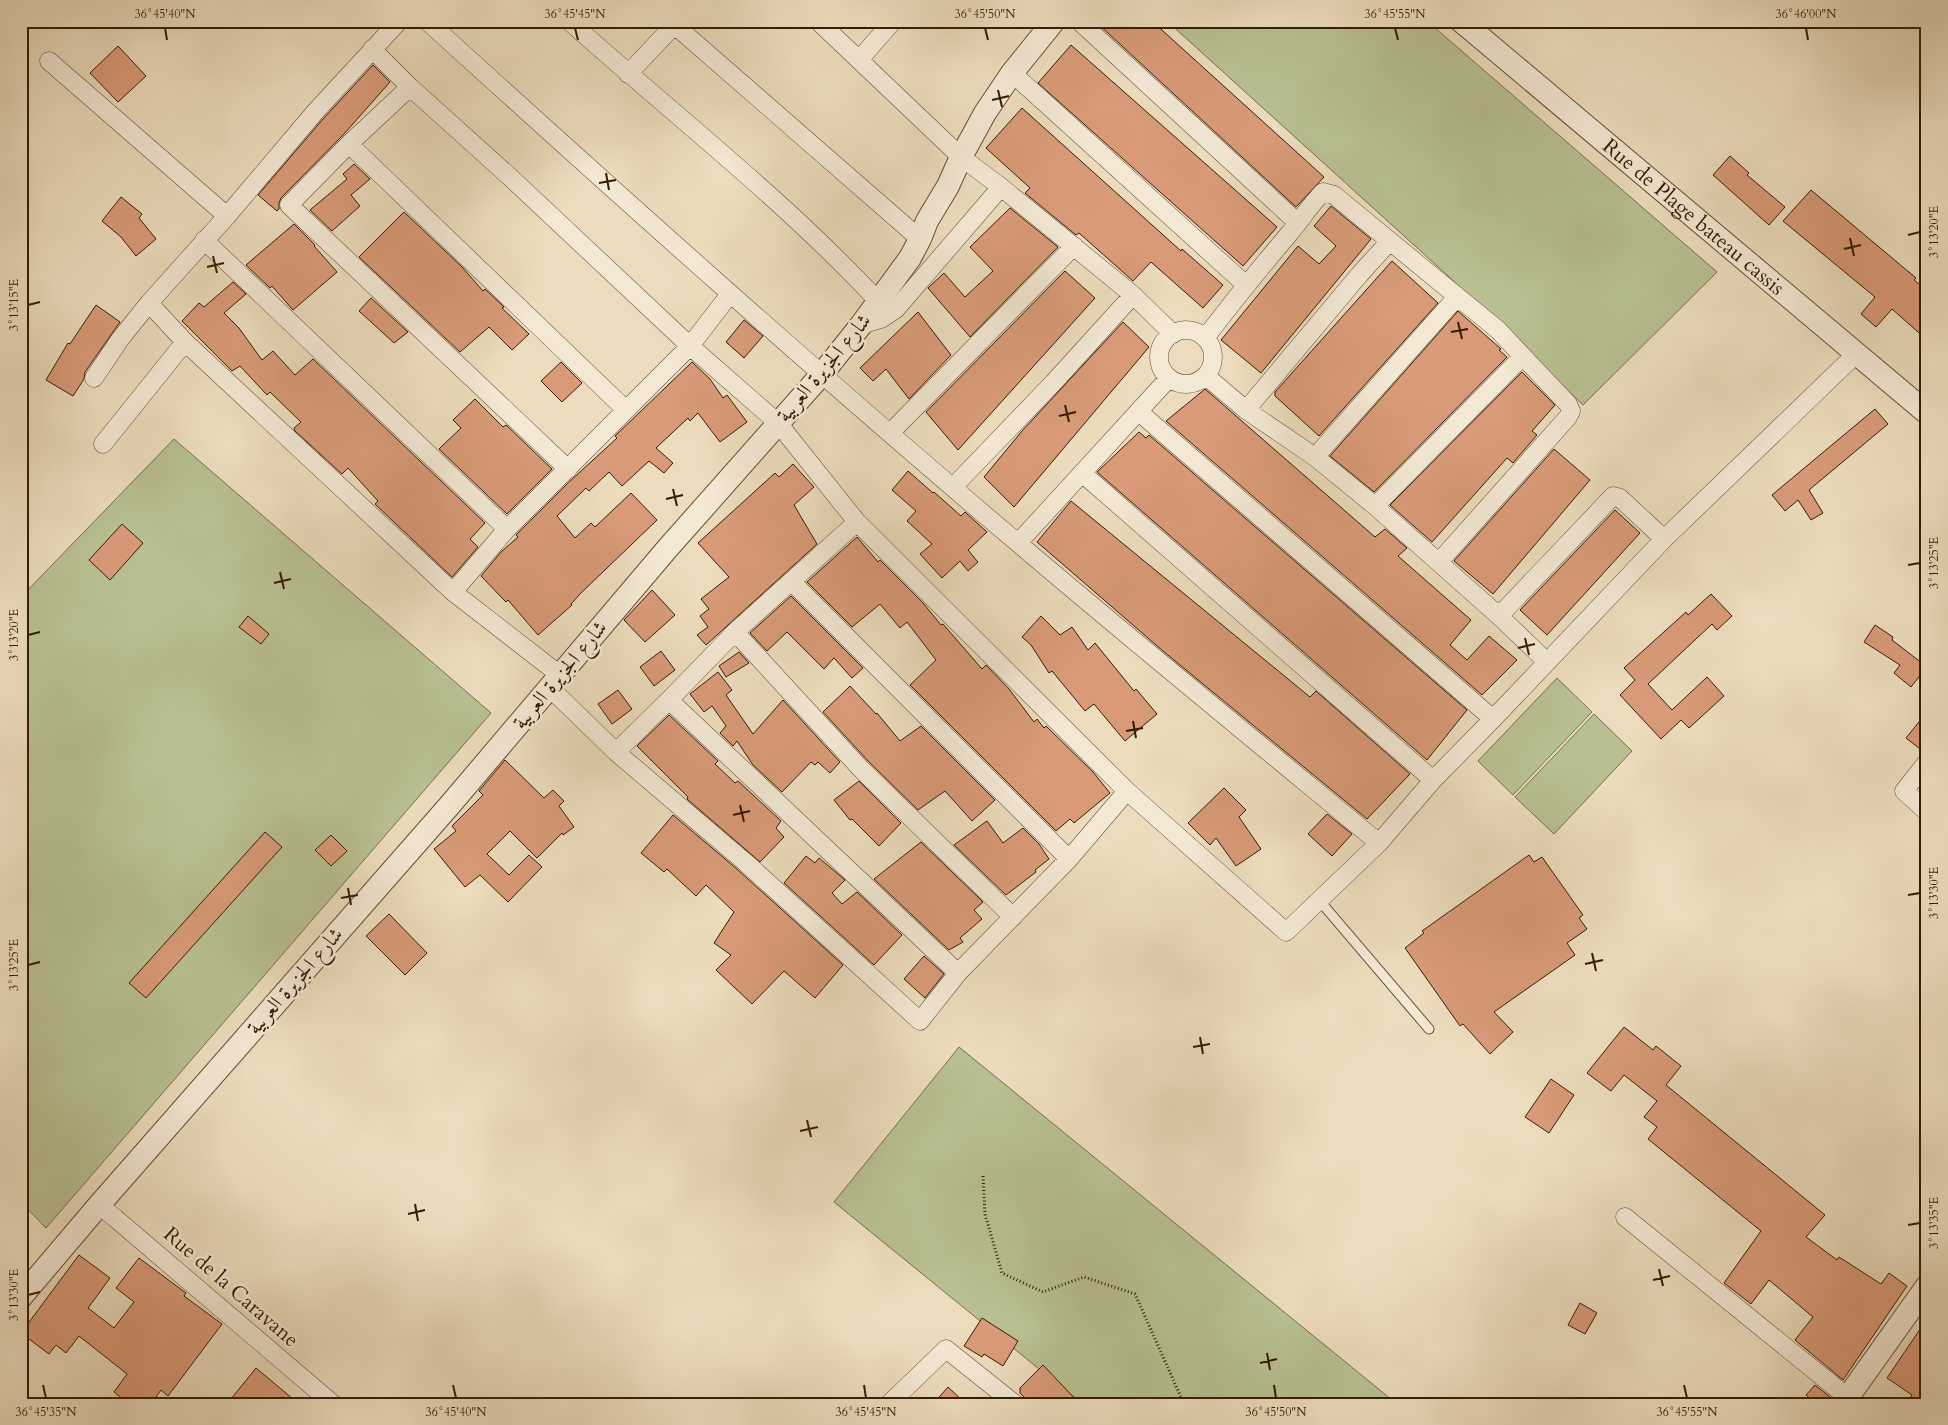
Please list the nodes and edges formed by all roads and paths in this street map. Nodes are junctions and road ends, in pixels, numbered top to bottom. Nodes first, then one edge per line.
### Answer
1 (399, 21) edge
2 (427, 21) edge
3 (568, 21) edge
4 (818, 21) edge
5 (893, 21) edge
6 (1054, 21) edge
7 (1079, 21) edge
8 (1461, 21) edge
9 (674, 22) edge
10 (372, 49) junction
11 (859, 60) junction
12 (49, 61) dead end
13 (1012, 73) junction
14 (628, 74) junction
15 (410, 88) junction
16 (349, 144) junction
17 (961, 157) junction
18 (1001, 187) junction
19 (227, 216) junction
20 (1298, 223) junction
21 (920, 239) junction
22 (204, 240) junction
23 (1390, 241) junction
24 (1074, 246) junction
25 (1246, 284) junction
26 (730, 294) junction
27 (1133, 295) junction
28 (1456, 298) junction
29 (879, 302) junction
30 (149, 303) junction
31 (861, 325) junction
32 (1173, 334) junction
33 (1205, 338) junction
34 (185, 342) junction
35 (690, 346) junction
36 (1857, 353) junction
37 (1522, 357) junction
38 (822, 374) junction
39 (1206, 376) junction
40 (94, 378) dead end
41 (1169, 378) junction
42 (626, 410) junction
43 (1246, 410) junction
44 (1139, 412) junction
45 (1927, 413) edge
46 (778, 423) junction
47 (890, 433) junction
48 (103, 444) dead end
49 (1315, 457) junction
50 (568, 468) junction
51 (1082, 473) junction
52 (952, 487) junction
53 (1375, 506) junction
54 (857, 522) junction
55 (507, 529) junction
56 (1664, 539) junction
57 (1018, 543) junction
58 (1439, 562) junction
59 (792, 582) junction
60 (453, 592) junction
61 (1499, 616) junction
62 (735, 632) junction
63 (1547, 662) junction
64 (555, 681) junction
65 (669, 700) junction
66 (1493, 719) junction
67 (616, 752) junction
68 (1927, 762) edge
69 (1433, 780) junction
70 (1127, 791) junction
71 (1927, 812) edge
72 (1379, 843) junction
73 (1069, 859) junction
74 (1320, 900) junction
75 (1013, 917) junction
76 (958, 973) junction
77 (1429, 1029) dead end
78 (983, 1176) dead end
79 (99, 1205) junction
80 (1625, 1217) dead end
81 (21, 1297) edge
82 (1923, 1298) edge
83 (1849, 1402) edge
84 (333, 1404) edge
85 (888, 1404) edge
86 (1015, 1404) edge
87 (1184, 1404) edge

1 - 10 street
2 - 26 street
3 - 14 street
4 - 11 street
5 - 11 street
6 - 13 street, شارع الجزيرة العربية
7 - 20 street
8 - 36 street, Rue de Plage bateau cassis
9 - 14 street
9 - 21 street
10 - 15 street
10 - 19 street
11 - 17 street
12 - 19 street
13 - 17 street, شارع الجزيرة العربية
13 - 25 street
14 - 29 street
15 - 16 street
15 - 35 street
16 - 42 street
16 - 50 street
17 - 18 street
17 - 21 street, شارع الجزيرة العربية
18 - 24 street
18 - 31 street
19 - 22 street
20 - 23 street
20 - 25 street
21 - 29 street, شارع الجزيرة العربية
22 - 30 street
22 - 55 street
23 - 28 street
23 - 43 street
24 - 27 street
24 - 47 street
25 - 33 street
26 - 35 street
26 - 38 street
27 - 32 street
27 - 52 street
28 - 37 street
28 - 49 street
29 - 31 street, شارع الجزيرة العربية
30 - 34 street
30 - 40 street
31 - 38 street, شارع الجزيرة العربية
32 - 33 street
32 - 41 street
33 - 39 street
34 - 48 street
34 - 60 street
35 - 42 street
35 - 46 street
36 - 45 street, Rue de Plage bateau cassis
36 - 56 street
37 - 53 street
37 - 58 street
38 - 46 street, شارع الجزيرة العربية
38 - 47 street
39 - 41 street
39 - 43 street
41 - 44 street
42 - 50 street
43 - 49 street
44 - 51 street
44 - 66 street
46 - 54 street
46 - 64 street, شارع الجزيرة العربية
47 - 52 street
49 - 53 street
50 - 55 street
51 - 57 street
51 - 69 street
52 - 57 street
53 - 58 street
54 - 59 street
54 - 70 street
55 - 60 street
56 - 61 street
56 - 63 street
57 - 72 street
58 - 61 street
59 - 62 street
59 - 73 street
60 - 64 street
61 - 63 street
62 - 65 street
62 - 75 street
63 - 66 street
64 - 67 street
64 - 79 street, شارع الجزيرة العربية
65 - 67 street
65 - 76 street
66 - 69 street
67 - 76 street
68 - 71 street
69 - 72 street
70 - 73 street
70 - 74 street
72 - 74 street
73 - 75 street
74 - 77 lane
75 - 76 street
78 - 87 path
79 - 81 street, شارع الجزيرة العربية
79 - 84 street, Rue de la Caravane
80 - 83 street
82 - 83 street
85 - 86 street

